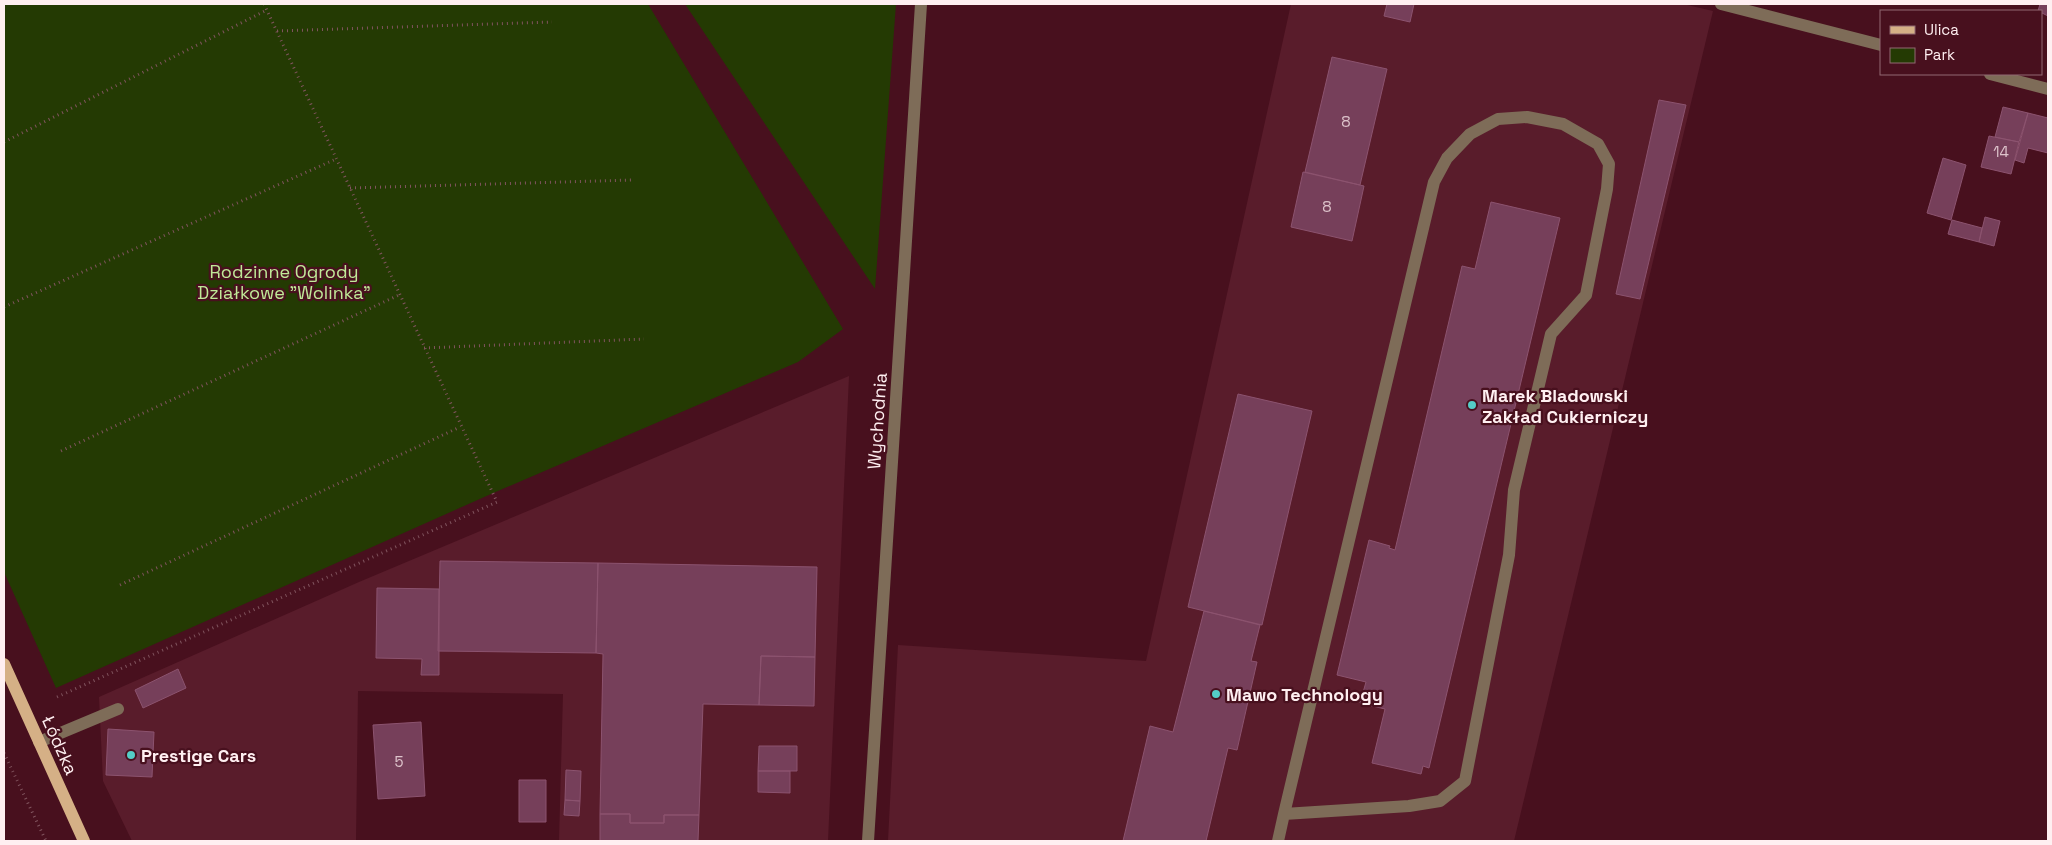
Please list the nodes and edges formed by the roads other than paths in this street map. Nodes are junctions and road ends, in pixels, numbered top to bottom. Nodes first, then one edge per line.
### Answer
1 (921, 4) edge
2 (1721, 4) edge
3 (1880, 46) edge
4 (1994, 75) edge
5 (2048, 88) edge
6 (4, 664) edge
7 (118, 709) dead end
8 (39, 742) junction
9 (1284, 814) junction
10 (84, 841) edge
11 (868, 841) edge
12 (1278, 841) edge

1 - 11 street, Wychodnia
2 - 3 street
4 - 5 street
6 - 8 main road, Łódzka
7 - 8 street
8 - 10 main road, Łódzka
9 - 9 street
9 - 12 street

